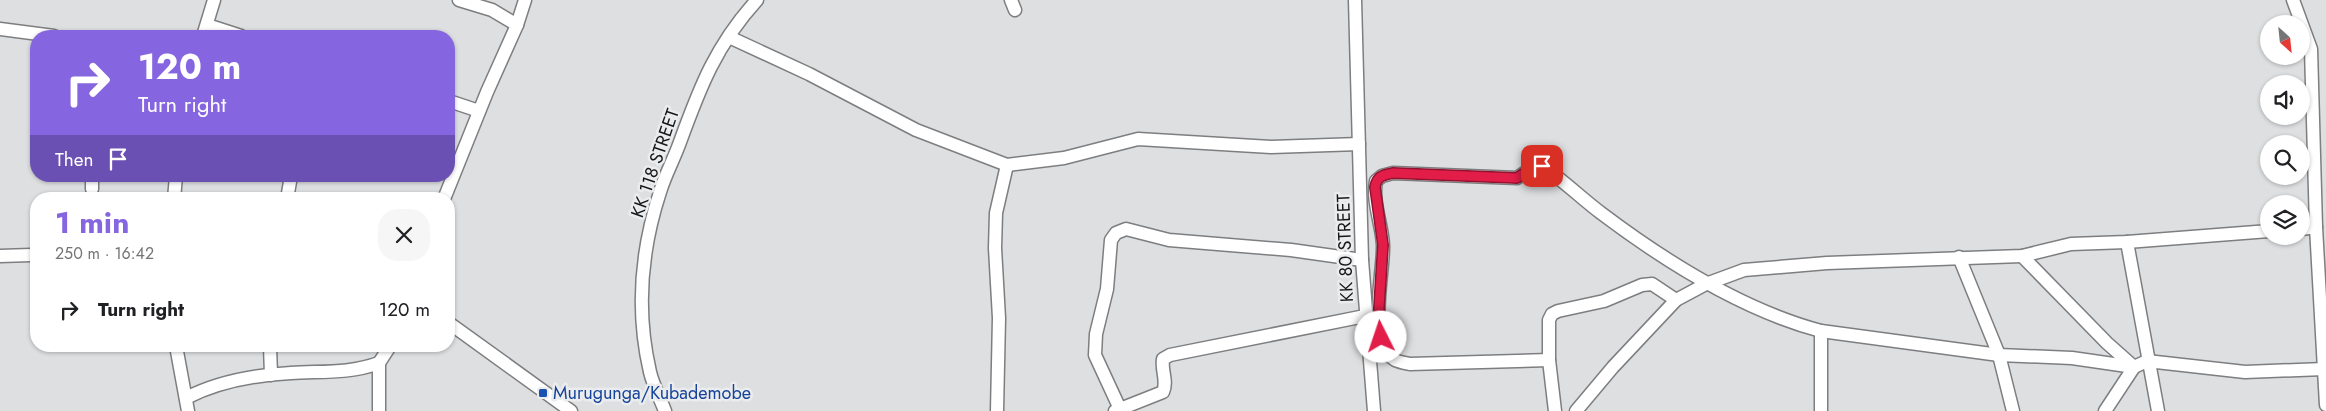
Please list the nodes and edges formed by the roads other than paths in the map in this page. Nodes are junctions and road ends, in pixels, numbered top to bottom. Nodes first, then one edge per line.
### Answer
1 (214, 0) edge
2 (459, 0) edge
3 (525, 0) edge
4 (757, 0) edge
5 (1355, 0) edge
6 (2293, 0) edge
7 (517, 25) junction
8 (0, 29) edge
9 (205, 30) edge
10 (30, 33) edge
11 (729, 37) junction
12 (455, 103) edge
13 (479, 111) junction
14 (1359, 144) junction
15 (1006, 165) junction
16 (455, 171) edge
17 (2316, 227) junction
18 (2310, 228) edge
19 (2260, 232) edge
20 (2127, 242) junction
21 (30, 255) edge
22 (0, 256) edge
23 (2022, 256) junction
24 (1959, 257) junction
25 (1362, 260) junction
26 (1706, 284) junction
27 (1676, 300) junction
28 (1366, 316) junction
29 (455, 327) edge
30 (1821, 331) junction
31 (177, 352) edge
32 (270, 352) edge
33 (386, 352) edge
34 (1999, 355) junction
35 (1549, 360) junction
36 (2147, 361) junction
37 (379, 363) junction
38 (2134, 367) junction
39 (271, 375) junction
40 (2325, 376) edge
41 (186, 398) junction
42 (2326, 405) edge
43 (1117, 410) edge
44 (188, 411) edge
45 (379, 411) edge
46 (571, 411) edge
47 (665, 411) edge
48 (997, 411) edge
49 (1374, 411) edge
50 (1555, 411) edge
51 (1576, 411) edge
52 (1821, 411) edge
53 (2013, 411) edge
54 (2105, 411) edge
55 (2158, 411) edge

1 - 9 street
2 - 7 street
3 - 7 street
4 - 11 street, KK 118 STREET
5 - 14 street, KK 80 STREET
6 - 17 street
7 - 13 street
8 - 10 street
11 - 15 street
11 - 47 street, KK 118 STREET
12 - 13 street
13 - 16 street
14 - 15 street
14 - 25 street, KK 80 STREET
15 - 48 street
17 - 18 street
17 - 40 street
19 - 20 street
20 - 23 street
20 - 36 street
21 - 22 street
23 - 24 street
23 - 38 street
24 - 26 street
24 - 34 street
25 - 28 street, KK 80 STREET
25 - 43 street
26 - 27 street
26 - 30 street
26 - 35 street
27 - 35 street
27 - 51 street
28 - 43 street
28 - 49 street, KK 80 STREET
29 - 46 street
30 - 34 street
30 - 52 street
31 - 41 street
32 - 39 street
33 - 37 street
34 - 38 street
34 - 53 street
35 - 50 street
36 - 38 street
36 - 40 street
36 - 55 street
37 - 39 street
37 - 45 street
38 - 54 street
39 - 41 street
40 - 42 street
41 - 44 street

